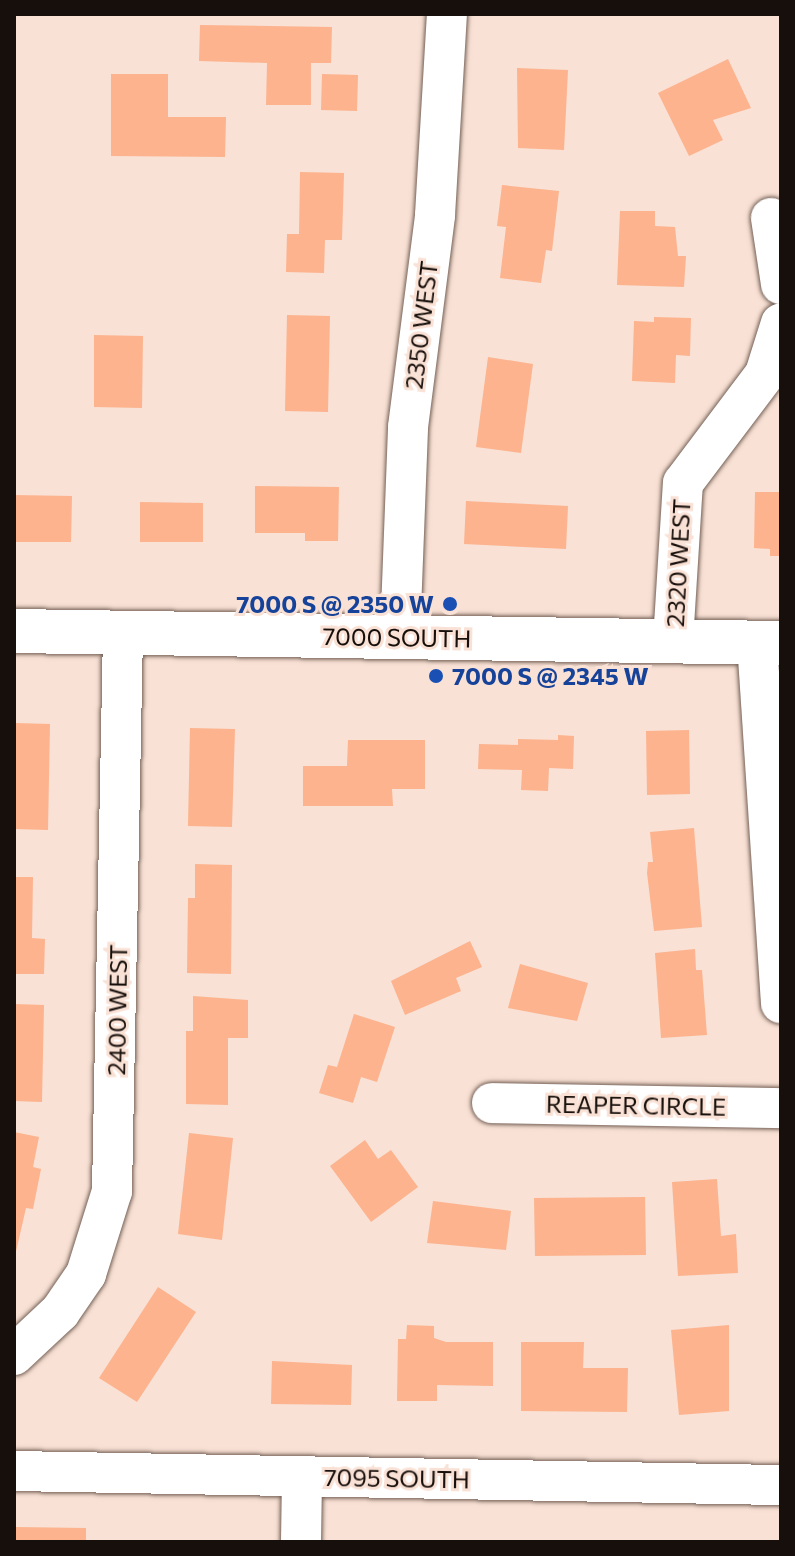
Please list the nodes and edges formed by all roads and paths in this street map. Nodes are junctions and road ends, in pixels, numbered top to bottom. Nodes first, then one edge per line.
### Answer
1 (447, 14) edge
2 (771, 218) dead end
3 (781, 284) edge
4 (781, 323) edge
5 (14, 631) edge
6 (123, 633) junction
7 (400, 637) junction
8 (673, 641) junction
9 (769, 642) edge
10 (781, 1003) edge
11 (492, 1103) dead end
12 (781, 1108) edge
13 (14, 1355) edge
14 (14, 1471) edge
15 (302, 1477) junction
16 (781, 1485) edge
17 (301, 1542) edge

1 - 7 street, 2350 WEST
2 - 3 street
4 - 8 street, 2320 WEST
5 - 6 main road, 7000 SOUTH
6 - 7 main road, 7000 SOUTH
6 - 13 street, 2400 WEST
7 - 8 main road, 7000 SOUTH
8 - 9 main road, 7000 SOUTH
9 - 10 street
11 - 12 street, REAPER CIRCLE
14 - 15 street, 7095 SOUTH
15 - 16 street, 7095 SOUTH
15 - 17 street

